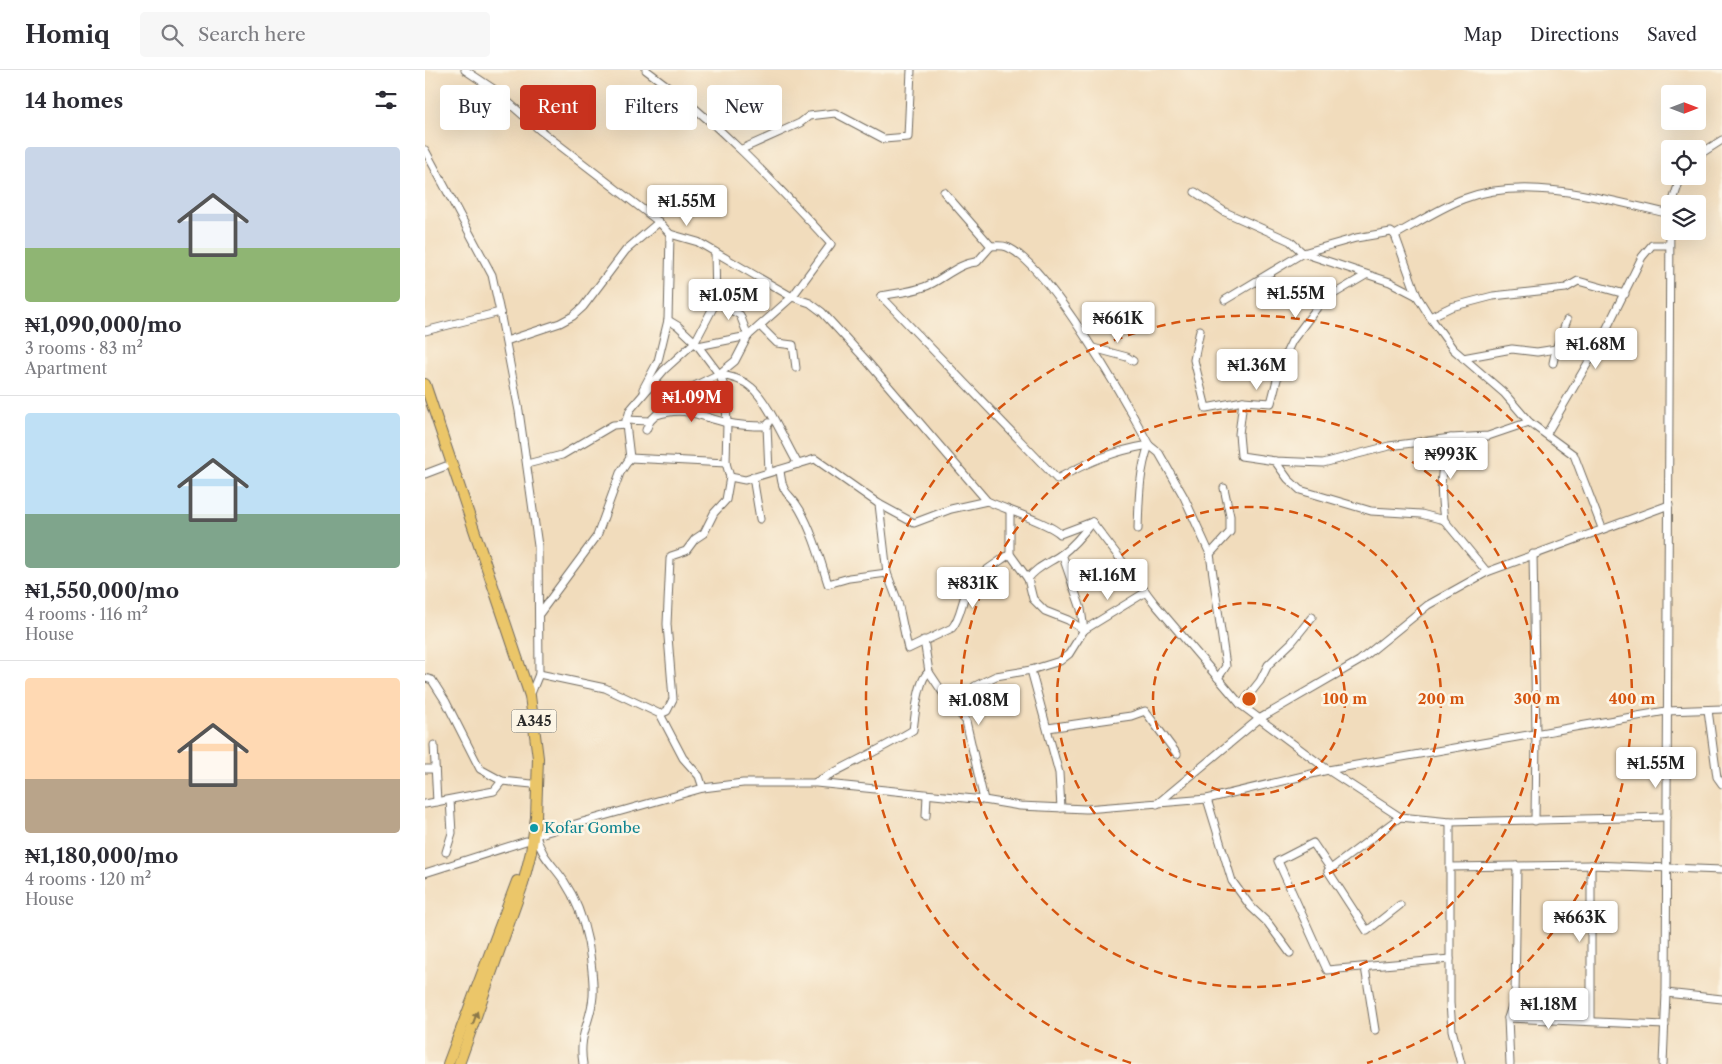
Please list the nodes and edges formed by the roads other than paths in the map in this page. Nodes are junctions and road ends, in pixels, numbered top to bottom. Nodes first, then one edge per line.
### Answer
1 (465, 70) edge
2 (646, 70) edge
3 (911, 70) edge
4 (1722, 140) edge
5 (742, 149) junction
6 (425, 150) edge
7 (1706, 150) edge
8 (945, 192) dead end
9 (1195, 192) dead end
10 (1661, 211) edge
11 (659, 222) junction
12 (670, 234) junction
13 (1395, 234) junction
14 (1669, 240) edge
15 (1669, 245) junction
16 (991, 246) junction
17 (715, 252) junction
18 (1303, 253) junction
19 (1366, 276) junction
20 (1625, 294) junction
21 (1417, 296) junction
22 (792, 297) junction
23 (1225, 300) dead end
24 (716, 302) junction
25 (501, 312) junction
26 (1430, 317) junction
27 (668, 320) junction
28 (1567, 320) dead end
29 (760, 326) junction
30 (425, 330) edge
31 (1200, 330) dead end
32 (748, 336) junction
33 (506, 341) junction
34 (697, 344) junction
35 (1093, 348) junction
36 (1556, 349) junction
37 (1463, 358) junction
38 (1133, 361) dead end
39 (1553, 363) dead end
40 (796, 368) dead end
41 (719, 374) junction
42 (425, 384) edge
43 (638, 399) junction
44 (1243, 401) junction
45 (425, 404) edge
46 (657, 415) junction
47 (772, 418) junction
48 (651, 421) junction
49 (626, 422) junction
50 (1529, 422) junction
51 (727, 423) junction
52 (767, 426) junction
53 (646, 430) dead end
54 (1547, 433) junction
55 (1451, 438) junction
56 (1149, 445) junction
57 (630, 458) junction
58 (1275, 461) junction
59 (726, 463) junction
60 (527, 464) junction
61 (798, 464) junction
62 (447, 466) junction
63 (780, 470) junction
64 (769, 472) junction
65 (425, 474) edge
66 (753, 477) junction
67 (730, 478) junction
68 (1224, 488) dead end
69 (987, 501) junction
70 (879, 504) junction
71 (1669, 505) junction
72 (1010, 512) junction
73 (760, 519) dead end
74 (1443, 520) junction
75 (1092, 522) junction
76 (1602, 528) junction
77 (1138, 529) dead end
78 (1010, 554) junction
79 (1062, 554) junction
80 (1210, 554) junction
81 (1533, 554) junction
82 (1487, 572) junction
83 (887, 573) junction
84 (1028, 579) junction
85 (1146, 592) junction
86 (540, 613) junction
87 (1312, 617) dead end
88 (1084, 630) junction
89 (924, 640) junction
90 (1031, 670) junction
91 (929, 672) junction
92 (539, 674) junction
93 (425, 678) edge
94 (1218, 678) junction
95 (975, 686) dead end
96 (530, 696) junction
97 (1241, 705) junction
98 (1722, 709) edge
99 (1708, 710) junction
100 (1666, 711) junction
101 (660, 714) junction
102 (1259, 719) junction
103 (1048, 728) junction
104 (1536, 734) junction
105 (434, 745) dead end
106 (1177, 754) dead end
107 (425, 769) edge
108 (435, 769) junction
109 (1328, 770) junction
110 (503, 781) junction
111 (816, 782) junction
112 (532, 784) junction
113 (1722, 784) edge
114 (703, 788) junction
115 (927, 795) junction
116 (1207, 799) junction
117 (449, 800) junction
118 (984, 800) junction
119 (437, 802) junction
120 (425, 804) edge
121 (1157, 804) junction
122 (1061, 808) junction
123 (926, 816) dead end
124 (1400, 817) junction
125 (1667, 817) junction
126 (1535, 821) junction
127 (1449, 822) junction
128 (532, 838) junction
129 (446, 852) dead end
130 (1591, 865) junction
131 (1517, 866) junction
132 (1450, 867) junction
133 (1667, 867) junction
134 (1330, 868) junction
135 (1722, 870) edge
136 (425, 873) edge
137 (1400, 905) dead end
138 (1290, 953) dead end
139 (1450, 959) junction
140 (1365, 967) junction
141 (1666, 993) junction
142 (1722, 999) edge
143 (1508, 1018) junction
144 (1591, 1020) junction
145 (1665, 1025) junction
146 (1375, 1030) dead end
147 (448, 1064) edge
148 (459, 1064) edge
149 (583, 1064) edge
150 (1461, 1064) edge
151 (1510, 1064) edge
152 (1663, 1064) edge

1 - 11 street
2 - 5 street
3 - 5 street
4 - 7 street
5 - 22 street
6 - 25 street
8 - 16 street
9 - 18 street
10 - 13 street
11 - 12 street
11 - 33 street
12 - 17 street
12 - 27 street
13 - 18 street
13 - 21 street
14 - 15 street
15 - 20 street
15 - 71 street
16 - 35 street
16 - 56 street
17 - 22 street
17 - 24 street
18 - 19 street
18 - 23 street
19 - 21 street
19 - 44 street
20 - 26 street
20 - 54 street
21 - 26 street
22 - 29 street
22 - 69 street
24 - 32 street
24 - 34 street
25 - 30 street
25 - 33 street
26 - 37 street
27 - 34 street
27 - 43 street
28 - 36 street
29 - 32 street
29 - 40 street
31 - 44 street
32 - 34 street
32 - 41 street
33 - 60 street
34 - 41 street
34 - 43 street
35 - 38 street
35 - 56 street
36 - 37 street
36 - 39 street
37 - 50 street
41 - 46 street
41 - 47 street
41 - 51 street
42 - 96 highway, A345
43 - 49 street
44 - 58 street
45 - 62 highway, A345
46 - 48 street
46 - 51 street
47 - 52 street
47 - 61 street
48 - 49 street
48 - 53 street
49 - 57 street
49 - 60 street
50 - 54 street
50 - 55 street
51 - 52 street
51 - 59 street
52 - 64 street
54 - 76 street
55 - 58 street
55 - 74 street
56 - 77 street
56 - 80 street
57 - 59 street
57 - 86 street
58 - 74 street
59 - 67 street
60 - 86 street
61 - 63 street
61 - 70 street
62 - 65 street
62 - 112 highway, A345
63 - 64 street
63 - 83 street
64 - 66 street
66 - 67 street
66 - 73 street
67 - 101 street
68 - 80 street
69 - 70 street
69 - 72 street
70 - 83 street
71 - 76 street
71 - 100 street
72 - 75 street
72 - 78 street
74 - 82 street
75 - 79 street
75 - 85 street
76 - 81 street
78 - 84 street
78 - 89 street
79 - 84 street
79 - 88 street
80 - 94 street
81 - 82 street
81 - 104 street
82 - 102 street
83 - 89 street
84 - 88 street
85 - 88 street
85 - 94 street
86 - 92 street
87 - 97 street
88 - 90 street
89 - 91 street
90 - 95 street
90 - 103 street
91 - 111 street
91 - 118 street
92 - 96 street
92 - 101 street
93 - 110 street
94 - 97 street
96 - 128 highway, A345
97 - 102 street
98 - 99 street
99 - 100 street
99 - 113 street
100 - 104 street
100 - 125 street
101 - 114 street
102 - 109 street
102 - 121 street
103 - 106 street
103 - 122 street
104 - 109 street
104 - 126 street
105 - 108 street
107 - 108 street
108 - 119 street
109 - 116 street
109 - 124 street
110 - 112 street
110 - 117 street
111 - 114 street
111 - 115 street
112 - 128 highway, A345
114 - 128 street
115 - 118 street
115 - 123 street
116 - 121 street
116 - 138 street
117 - 119 street
117 - 129 street
118 - 122 street
119 - 120 street
121 - 122 street
124 - 127 street
124 - 134 street
125 - 126 street
125 - 133 street
126 - 127 street
127 - 132 street
128 - 136 street
128 - 147 highway, A345
148 -> 128 highway, A345
128 - 149 street
130 - 131 street
130 - 133 street
130 - 144 street
131 - 132 street
131 - 143 street
132 - 139 street
133 - 135 street
133 - 141 street
134 - 137 street
134 - 140 street
139 - 140 street
139 - 150 street
140 - 146 street
141 - 142 street
141 - 145 street
143 - 144 street
143 - 151 street
144 - 145 street
145 - 152 street

